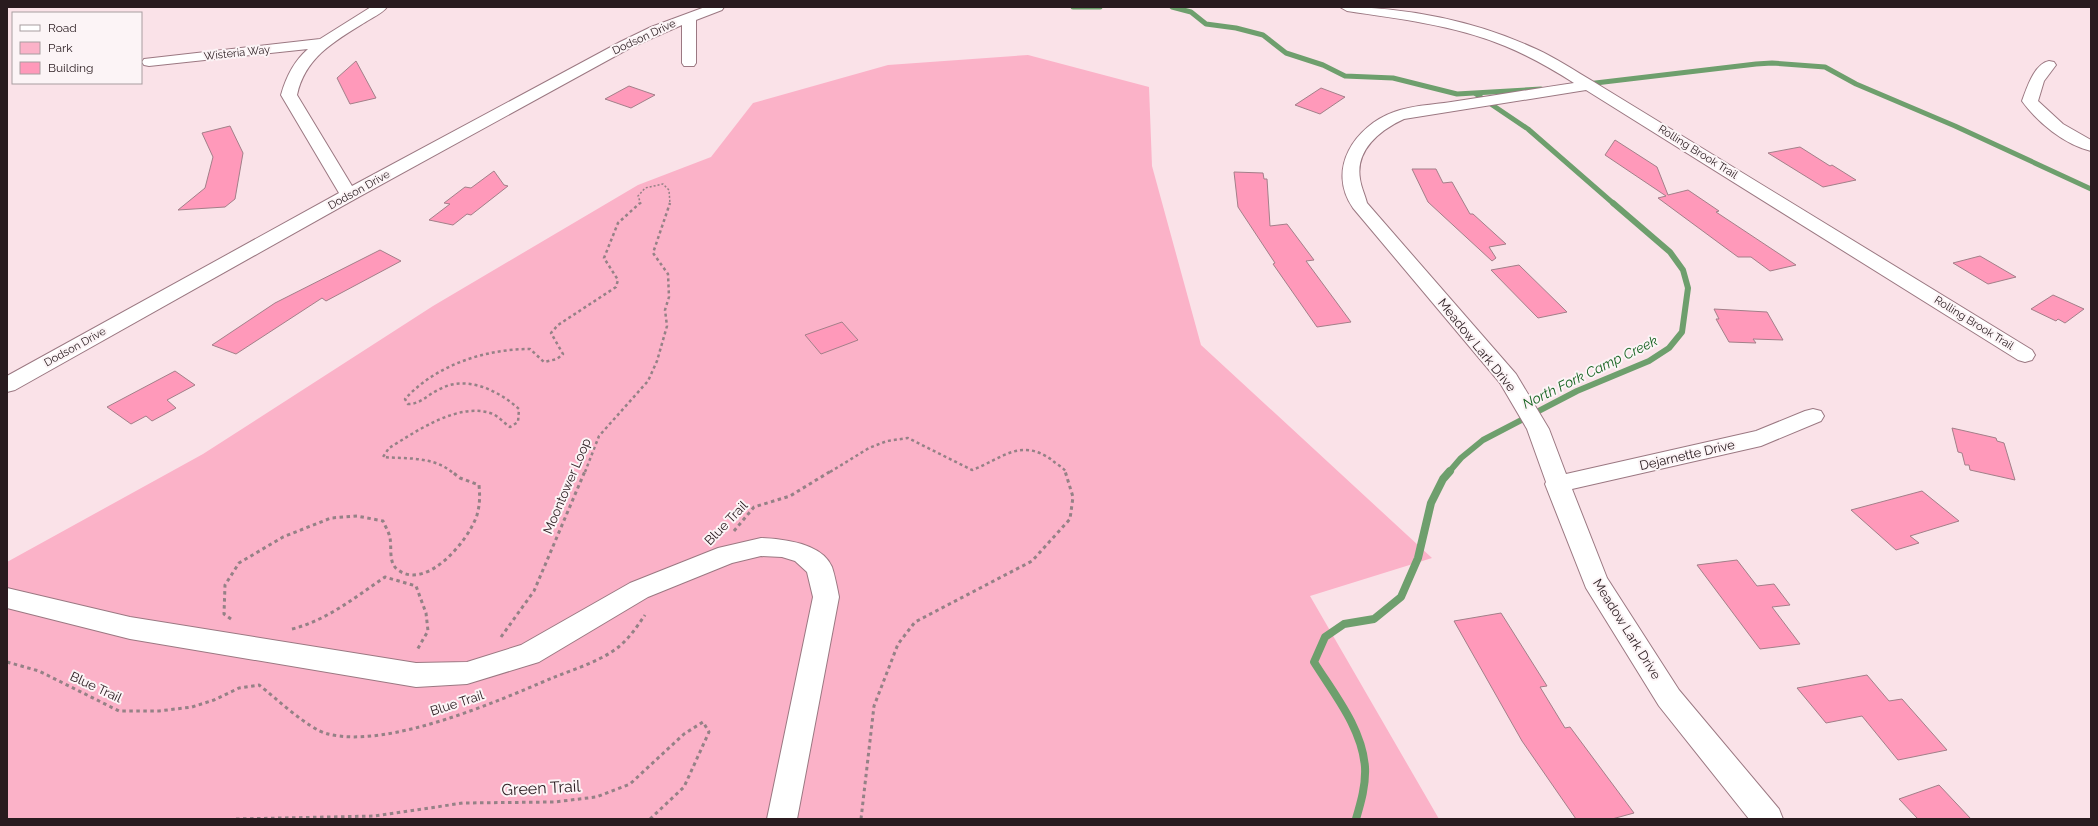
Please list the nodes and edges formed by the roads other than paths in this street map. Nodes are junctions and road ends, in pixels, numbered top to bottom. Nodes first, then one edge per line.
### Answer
1 (380, 7) edge
2 (716, 7) edge
3 (1348, 7) edge
4 (689, 17) junction
5 (325, 44) junction
6 (149, 62) dead end
7 (690, 63) dead end
8 (2049, 65) dead end
9 (1589, 85) junction
10 (2091, 146) edge
11 (349, 194) junction
12 (2025, 355) dead end
13 (7, 385) edge
14 (1813, 416) dead end
15 (1558, 484) junction
16 (7, 598) edge
17 (782, 819) edge
18 (1768, 819) edge

1 - 5 street
2 - 4 street, Dodson Drive
3 - 9 street, Rolling Brook Trail
4 - 7 street
4 - 11 street, Dodson Drive
5 - 6 street, Wisteria Way
5 - 11 street
8 - 10 street
9 - 12 street, Rolling Brook Trail
9 - 15 street, Meadow Lark Drive
11 - 13 street, Dodson Drive
14 - 15 street, Dejarnette Drive
15 - 18 street, Meadow Lark Drive
16 - 17 street

